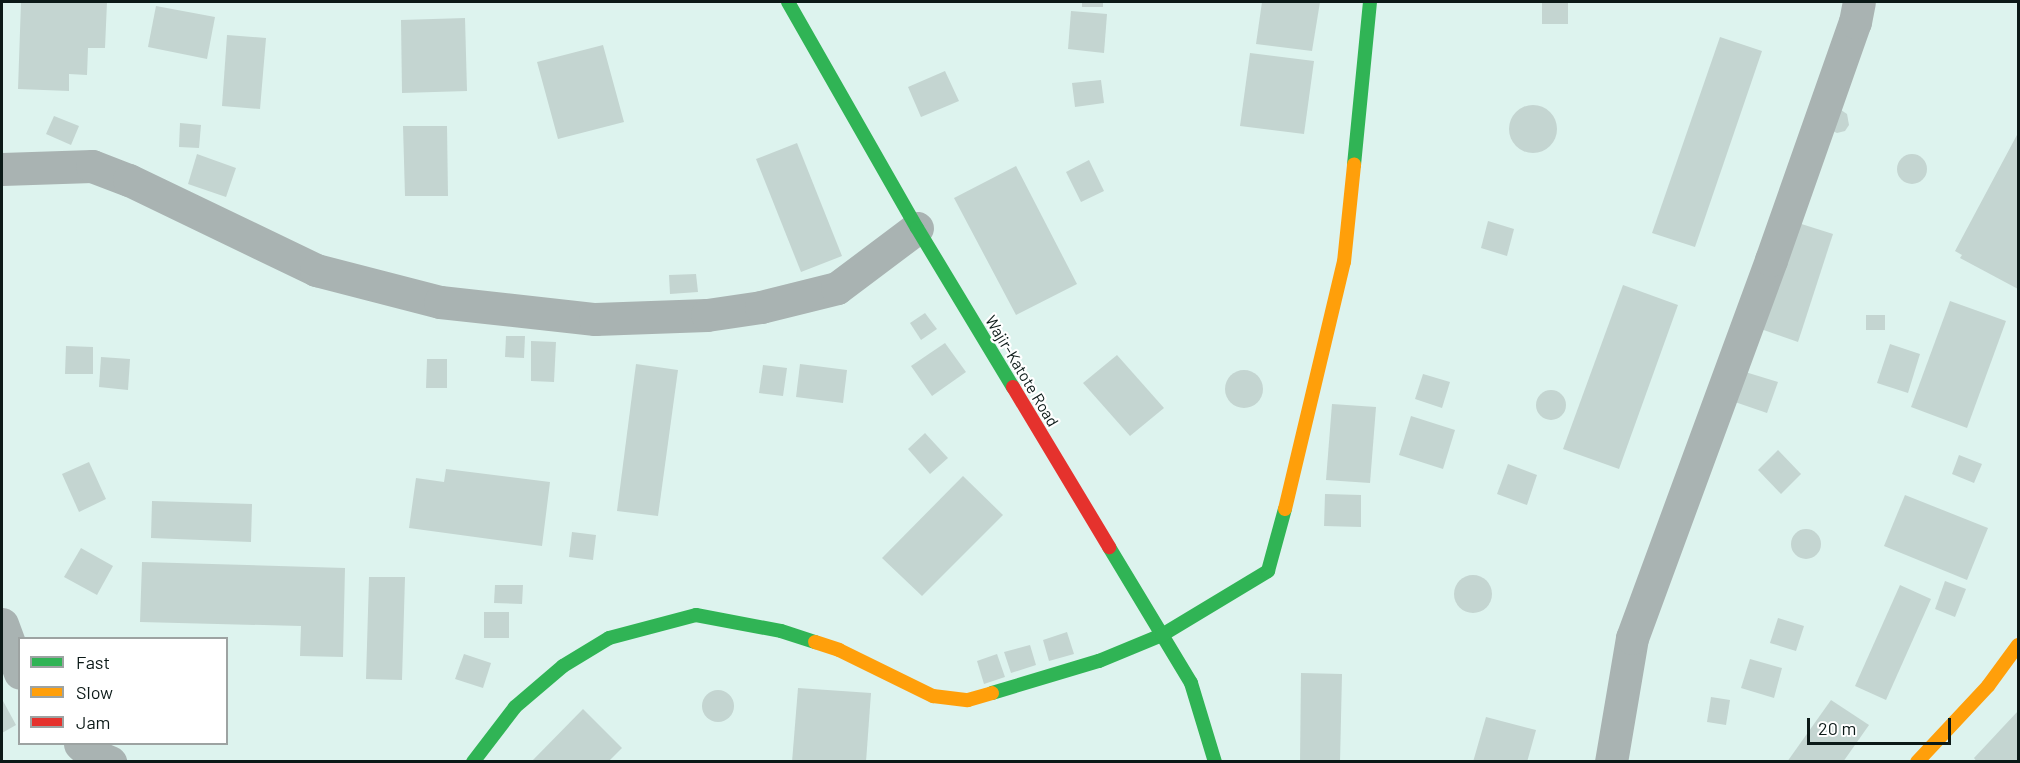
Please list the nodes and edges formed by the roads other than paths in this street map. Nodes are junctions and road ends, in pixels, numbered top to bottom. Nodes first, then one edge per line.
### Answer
1 (788, 2) edge
2 (1370, 2) edge
3 (1859, 2) edge
4 (2, 169) edge
5 (917, 228) junction
6 (2, 624) edge
7 (1162, 634) junction
8 (2019, 645) edge
9 (18, 668) edge
10 (81, 745) edge
11 (110, 762) edge
12 (473, 762) edge
13 (1215, 762) edge
14 (1611, 762) edge
15 (1917, 762) edge

1 - 5 street, Wajir-Katote Road
2 - 7 street
3 - 14 street
4 - 5 street
5 - 7 street, Wajir-Katote Road
6 - 9 street
7 - 12 street
7 - 13 street, Wajir-Katote Road
8 - 15 street
10 - 11 street

